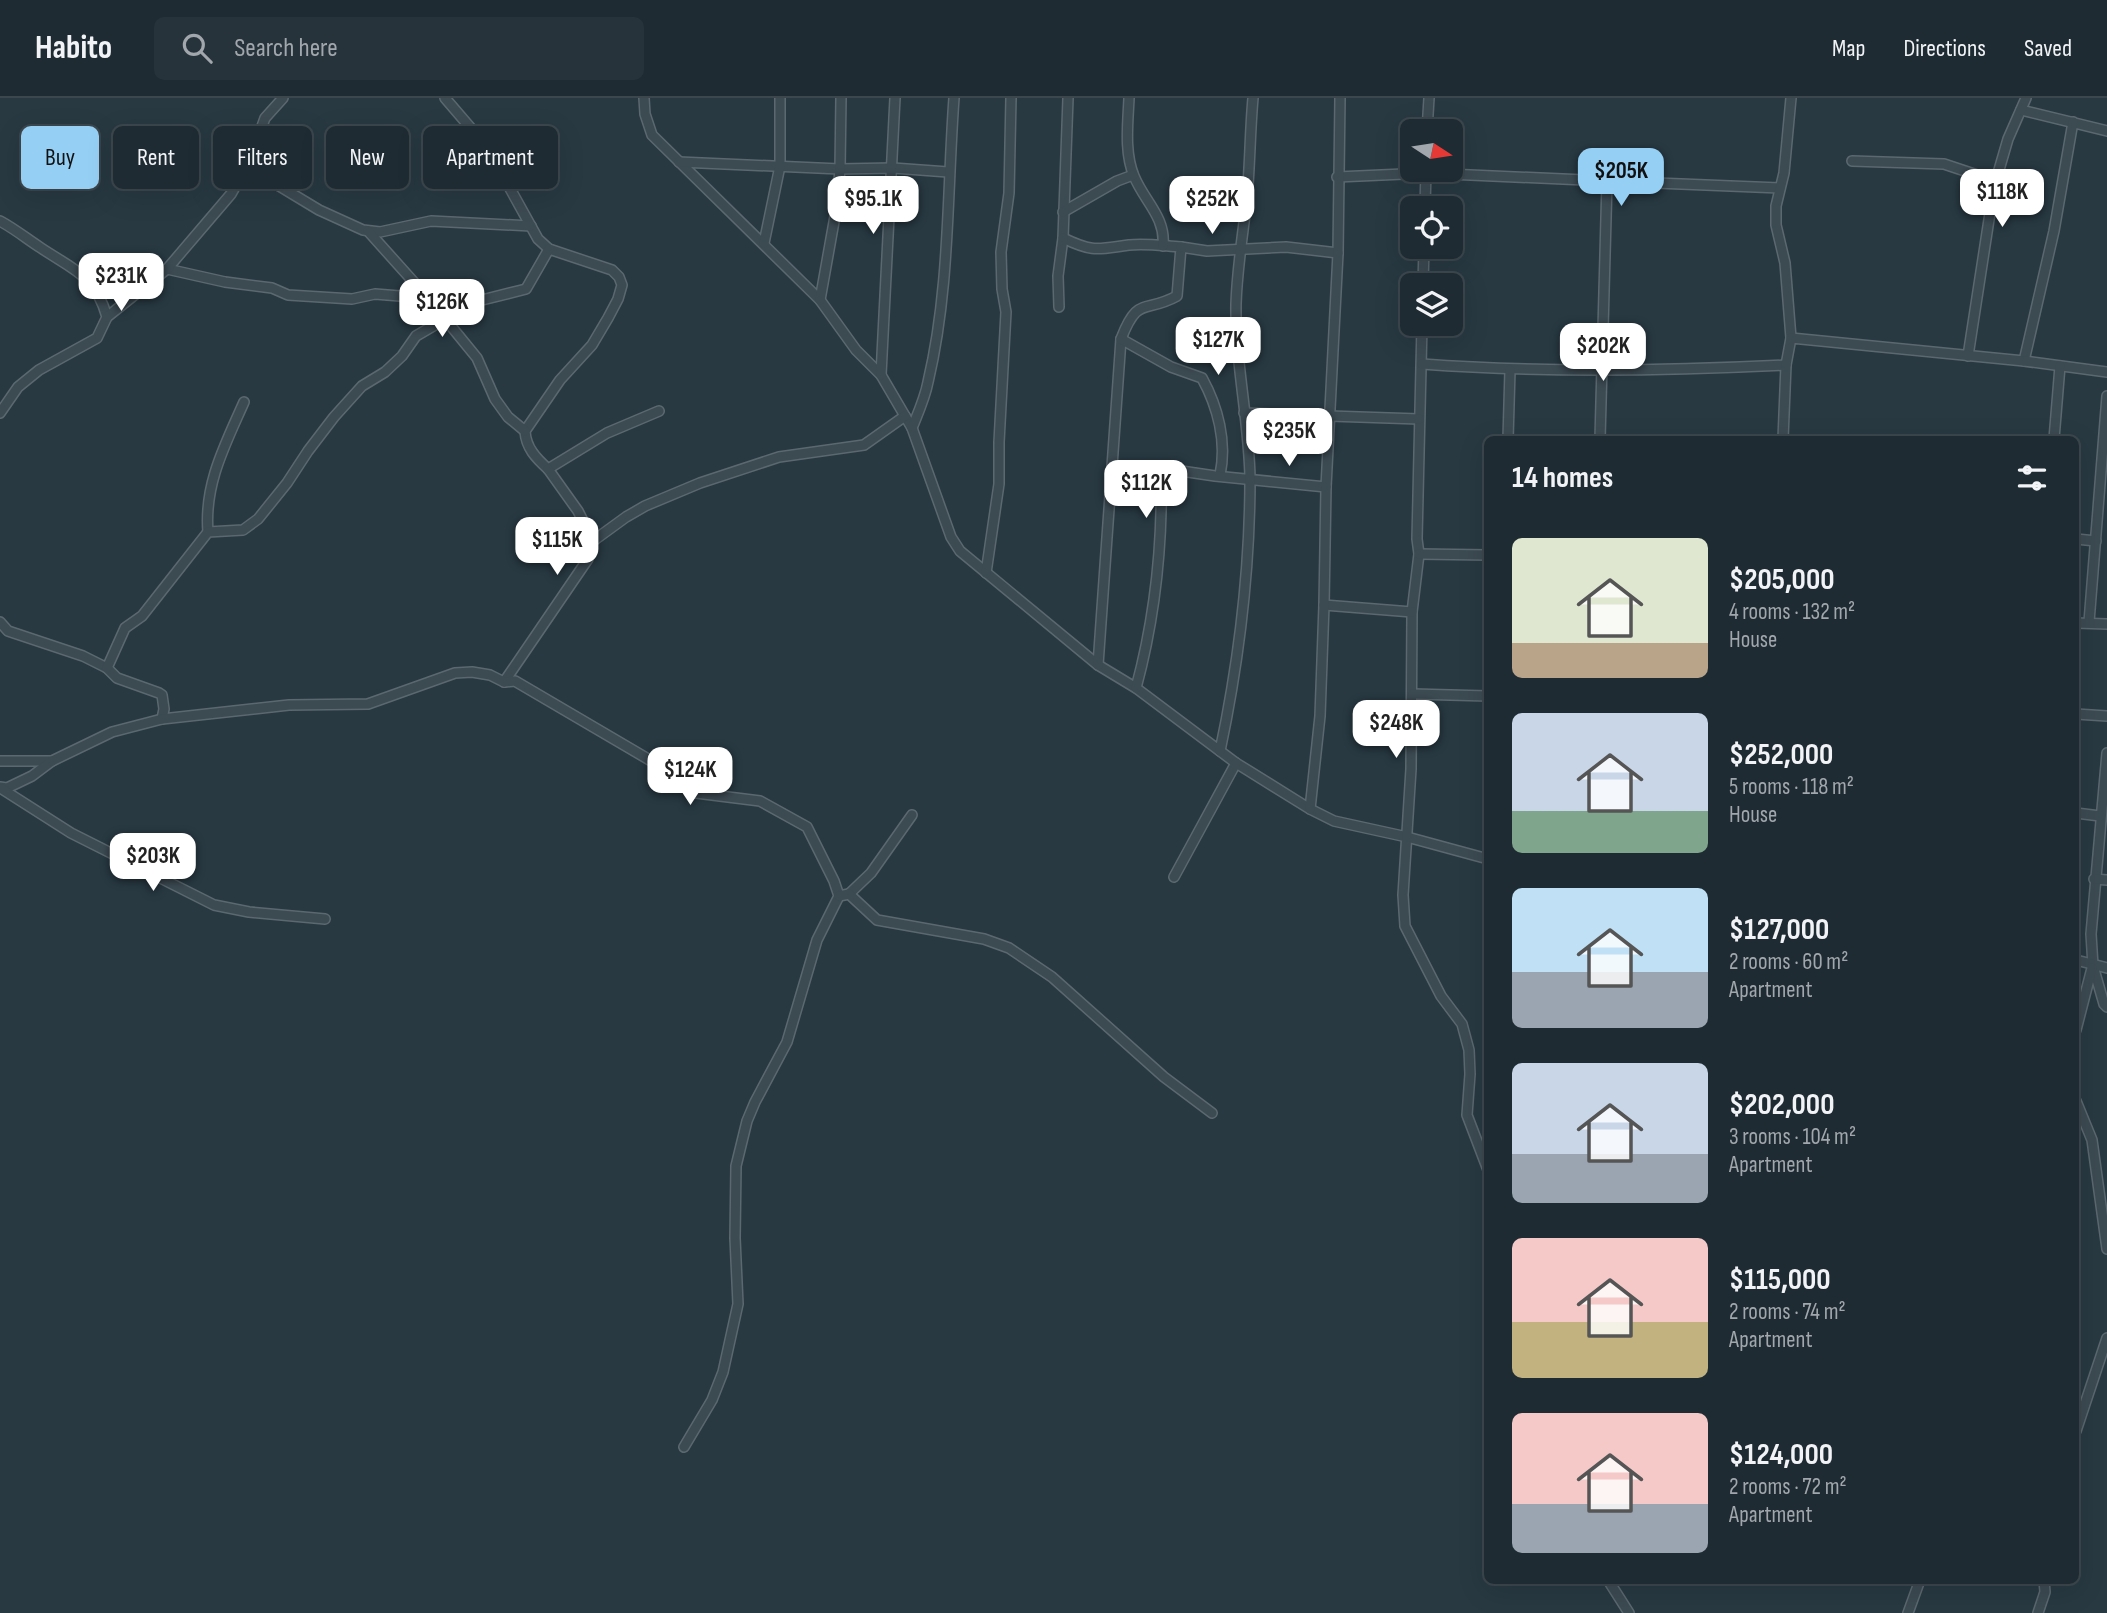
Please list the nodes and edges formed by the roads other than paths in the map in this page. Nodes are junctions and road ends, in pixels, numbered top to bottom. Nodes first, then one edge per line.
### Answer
1 (283, 98) edge
2 (445, 98) edge
3 (644, 98) edge
4 (780, 98) edge
5 (841, 98) edge
6 (895, 98) edge
7 (954, 98) edge
8 (1011, 98) edge
9 (1068, 98) edge
10 (1129, 98) edge
11 (1253, 98) edge
12 (1340, 98) edge
13 (1429, 98) edge
14 (1791, 98) edge
15 (2025, 98) edge
16 (2021, 110) junction
17 (1428, 119) edge
18 (2073, 122) junction
19 (262, 126) edge
20 (2107, 131) edge
21 (1852, 161) dead end
22 (679, 162) junction
23 (780, 166) junction
24 (893, 168) junction
25 (840, 169) junction
26 (948, 172) junction
27 (1400, 173) edge
28 (1463, 173) edge
29 (1133, 174) junction
30 (1337, 177) junction
31 (1607, 181) junction
32 (1994, 187) junction
33 (1780, 188) junction
34 (234, 189) edge
35 (284, 189) edge
36 (1063, 212) junction
37 (0, 221) edge
38 (531, 226) junction
39 (368, 231) junction
40 (1063, 238) junction
41 (764, 243) junction
42 (1163, 246) junction
43 (1181, 247) junction
44 (549, 249) junction
45 (1241, 251) junction
46 (1338, 253) junction
47 (167, 269) junction
48 (428, 298) junction
49 (820, 300) junction
50 (474, 302) junction
51 (1059, 307) dead end
52 (107, 317) junction
53 (444, 318) junction
54 (1422, 336) edge
55 (1791, 338) junction
56 (1121, 340) junction
57 (1968, 356) junction
58 (2024, 361) junction
59 (1422, 363) junction
60 (1786, 365) junction
61 (2060, 366) junction
62 (1601, 368) junction
63 (1510, 370) junction
64 (2107, 372) edge
65 (881, 375) junction
66 (2107, 396) edge
67 (244, 402) dead end
68 (659, 411) dead end
69 (0, 413) edge
70 (1244, 413) junction
71 (905, 416) junction
72 (1331, 416) junction
73 (1419, 419) junction
74 (912, 428) junction
75 (525, 431) junction
76 (1508, 436) edge
77 (1600, 436) edge
78 (1783, 436) edge
79 (2054, 436) edge
80 (548, 469) junction
81 (1220, 475) junction
82 (1250, 478) junction
83 (1326, 486) junction
84 (208, 532) junction
85 (2079, 539) edge
86 (593, 541) junction
87 (2096, 541) junction
88 (1419, 554) junction
89 (1484, 555) edge
90 (986, 573) junction
91 (1324, 605) junction
92 (1412, 612) junction
93 (0, 622) edge
94 (2089, 622) junction
95 (2079, 623) edge
96 (2107, 624) edge
97 (1098, 665) junction
98 (107, 668) junction
99 (504, 682) junction
100 (1136, 688) junction
101 (1413, 694) junction
102 (1484, 696) edge
103 (2079, 714) edge
104 (2107, 716) edge
105 (162, 719) junction
106 (1220, 751) junction
107 (2107, 753) edge
108 (0, 761) edge
109 (52, 761) junction
110 (1236, 763) junction
111 (1, 788) edge
112 (1310, 809) junction
113 (2079, 813) edge
114 (912, 815) dead end
115 (2101, 816) junction
116 (2103, 827) edge
117 (1407, 837) junction
118 (1484, 858) edge
119 (1174, 877) dead end
120 (2094, 879) junction
121 (2107, 880) edge
122 (849, 894) junction
123 (839, 897) junction
124 (325, 919) dead end
125 (2079, 961) edge
126 (2092, 966) junction
127 (2107, 968) edge
128 (2107, 1007) edge
129 (2079, 1018) edge
130 (2079, 1108) edge
131 (1212, 1113) dead end
132 (1484, 1160) edge
133 (2107, 1249) edge
134 (2107, 1338) edge
135 (2079, 1422) edge
136 (684, 1447) dead end
137 (1611, 1584) edge
138 (1919, 1584) edge
139 (2044, 1584) edge
140 (1629, 1613) edge
141 (1908, 1613) edge
142 (2038, 1613) edge

1 - 19 street
2 - 38 street
3 - 22 street
4 - 23 street
5 - 25 street
6 - 24 street
7 - 26 street
8 - 90 street
9 - 36 street
10 - 29 street
11 - 45 street
12 - 30 street
13 - 17 street
14 - 33 street
15 - 16 street
16 - 18 street
16 - 32 street
18 - 20 street
18 - 58 street
21 - 32 street
22 - 23 street
22 - 41 street
23 - 25 street
23 - 41 street
24 - 25 street
24 - 26 street
24 - 65 street
25 - 49 street
26 - 74 street
27 - 30 street
28 - 31 street
29 - 36 street
29 - 42 street
30 - 46 street
31 - 33 street
31 - 62 street
32 - 57 street
33 - 55 street
34 - 47 street
35 - 39 street
36 - 40 street
37 - 52 street
38 - 39 street
38 - 44 street
39 - 48 street
40 - 42 street
40 - 51 street
41 - 49 street
42 - 43 street
43 - 45 street
43 - 56 street
44 - 50 street
44 - 75 street
45 - 46 street
45 - 70 street
46 - 72 street
47 - 48 street
47 - 52 street
48 - 50 street
48 - 53 street
49 - 65 street
50 - 53 street
52 - 69 street
53 - 75 street
53 - 84 street
54 - 59 street
55 - 57 street
55 - 60 street
56 - 81 street
56 - 97 street
57 - 58 street
58 - 61 street
59 - 63 street
59 - 73 street
60 - 62 street
60 - 78 street
61 - 64 street
61 - 79 street
62 - 63 street
62 - 77 street
63 - 76 street
65 - 71 street
66 - 87 street
67 - 84 street
68 - 80 street
70 - 72 street
70 - 82 street
71 - 74 street
71 - 86 street
72 - 73 street
72 - 83 street
73 - 88 street
74 - 90 street
75 - 80 street
80 - 86 street
81 - 82 street
81 - 100 street
82 - 83 street
82 - 106 street
83 - 91 street
84 - 98 street
85 - 87 street
86 - 99 street
87 - 94 street
88 - 89 street
88 - 92 street
90 - 97 street
91 - 92 street
91 - 112 street
92 - 101 street
93 - 98 street
94 - 95 street
94 - 96 street
97 - 100 street
98 - 105 street
99 - 105 street
99 - 123 street
100 - 106 street
101 - 102 street
101 - 117 street
103 - 104 street
105 - 109 street
106 - 110 street
107 - 115 street
108 - 109 street
109 - 111 street
110 - 112 street
110 - 119 street
111 - 124 street
112 - 117 street
113 - 115 street
114 - 122 street
115 - 116 street
116 - 120 street
117 - 118 street
117 - 132 street
120 - 121 street
120 - 126 street
122 - 123 street
122 - 131 street
123 - 136 street
125 - 126 street
126 - 127 street
126 - 128 street
126 - 129 street
130 - 133 street
134 - 135 street
137 - 140 street
138 - 141 street
139 - 142 street

